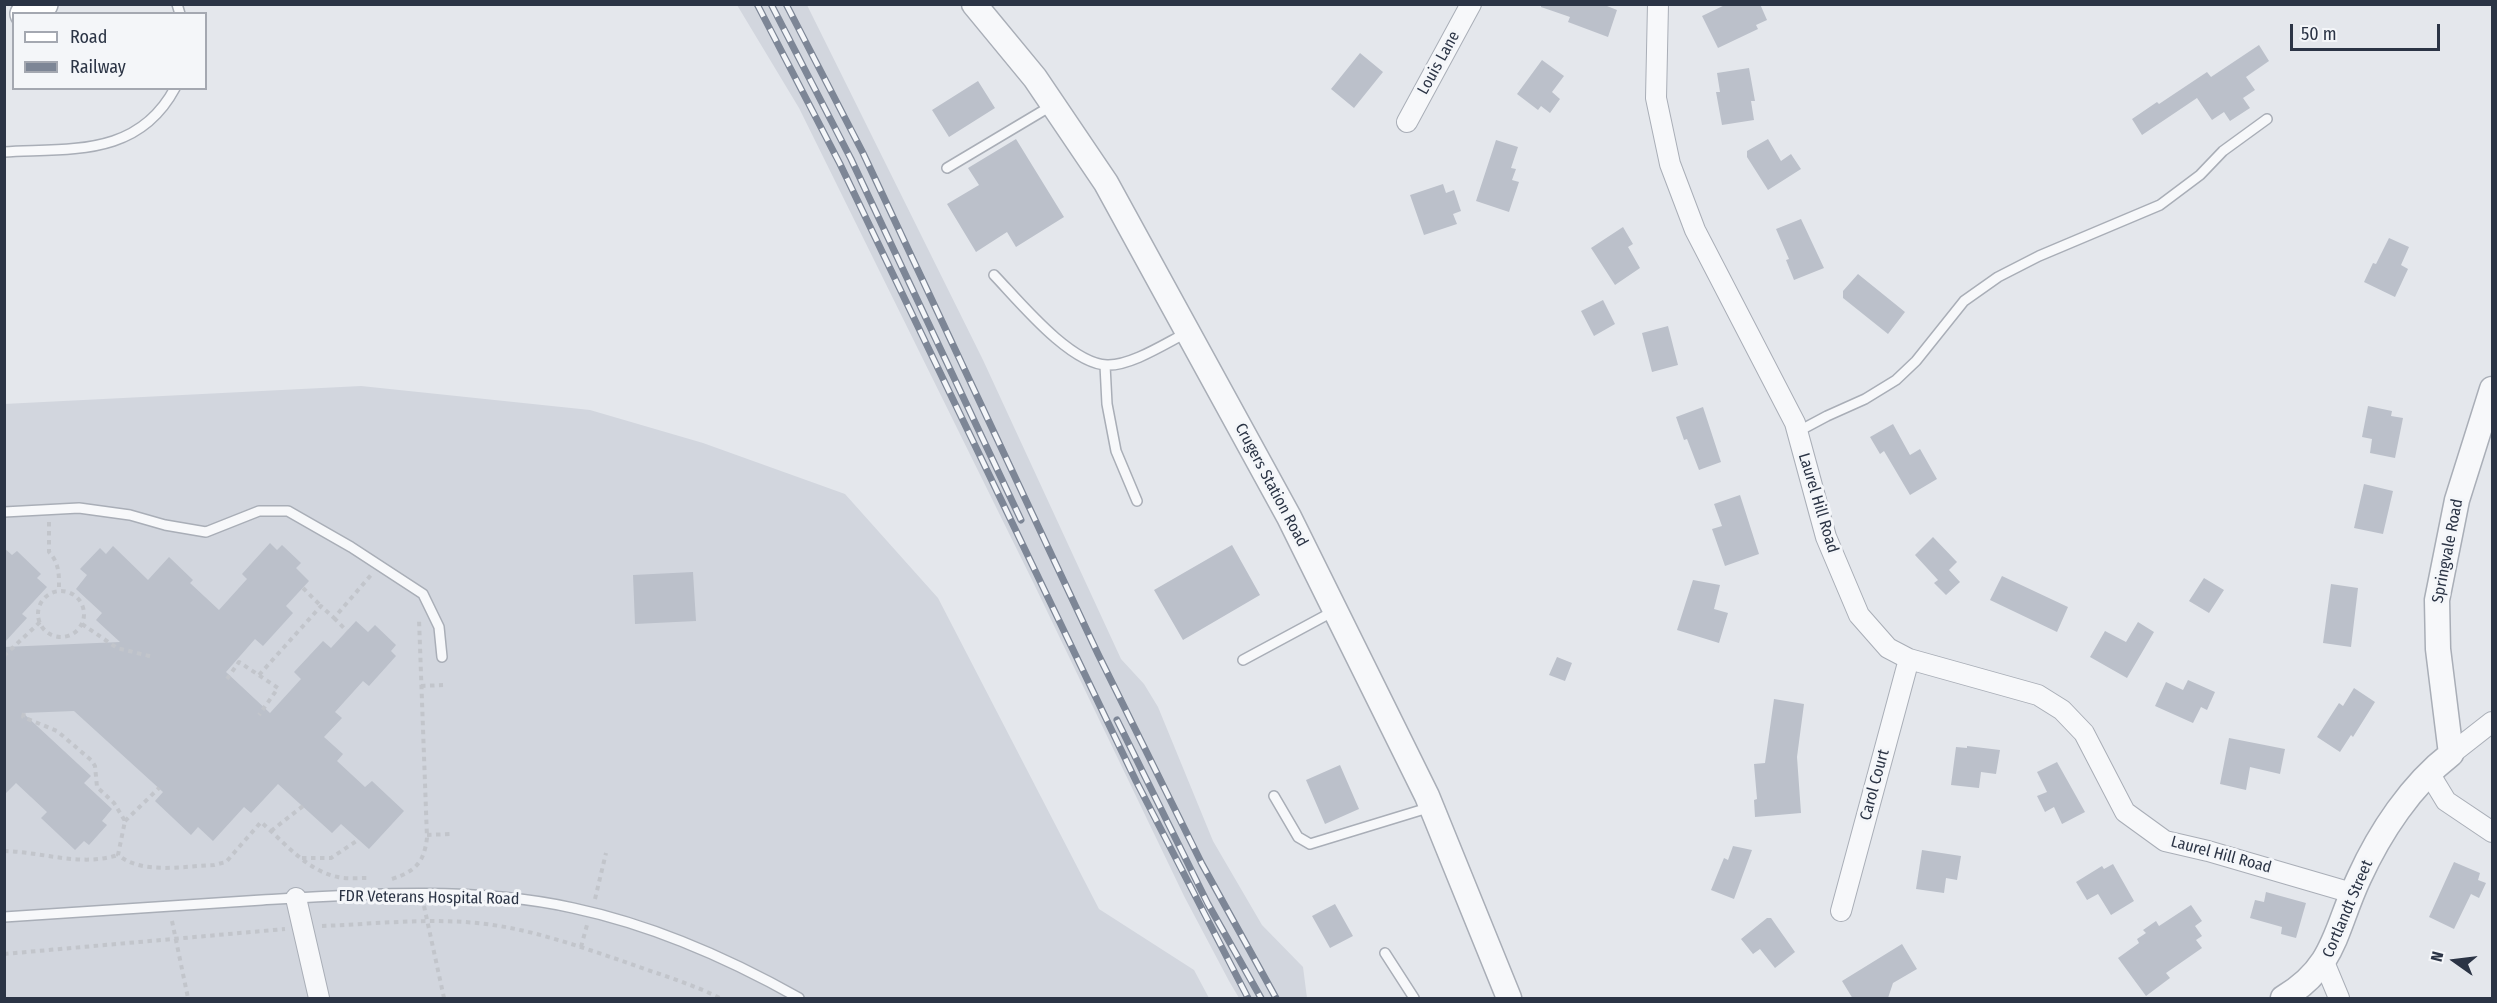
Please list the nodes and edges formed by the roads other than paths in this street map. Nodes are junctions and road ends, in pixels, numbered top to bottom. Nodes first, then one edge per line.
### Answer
1 (44, 4) edge
2 (974, 4) edge
3 (1472, 4) edge
4 (1658, 4) edge
5 (28, 12) edge
6 (174, 90) edge
7 (1053, 105) junction
8 (2267, 119) dead end
9 (1407, 122) dead end
10 (4, 152) edge
11 (947, 168) dead end
12 (994, 274) dead end
13 (1188, 332) junction
14 (1105, 365) junction
15 (2493, 389) edge
16 (1797, 432) junction
17 (1137, 501) dead end
18 (4, 512) edge
19 (1336, 610) junction
20 (442, 657) dead end
21 (1909, 659) junction
22 (1243, 660) dead end
23 (2493, 722) edge
24 (2451, 754) junction
25 (2429, 773) junction
26 (1274, 796) dead end
27 (1431, 807) junction
28 (2493, 832) edge
29 (2352, 893) junction
30 (296, 898) junction
31 (1841, 911) dead end
32 (4, 917) edge
33 (1385, 953) dead end
34 (2324, 962) junction
35 (319, 999) edge
36 (799, 999) edge
37 (1414, 999) edge
38 (1509, 999) edge
39 (2283, 999) edge
40 (2339, 999) edge

1 - 5 main road
2 - 7 street, Crugers Station Road
3 - 9 street, Louis Lane
4 - 16 street, Laurel Hill Road
6 - 10 lane
7 - 11 lane
7 - 13 street, Crugers Station Road
8 - 16 lane
12 - 14 lane
13 - 14 lane
13 - 19 street, Crugers Station Road
14 - 17 lane
15 - 24 street, Springvale Road
16 - 21 street, Laurel Hill Road
18 - 20 lane
19 - 22 lane
19 - 27 street, Crugers Station Road
21 - 29 street, Laurel Hill Road
21 - 31 street, Carol Court
23 - 24 street, Cortlandt Street
24 - 25 street, Cortlandt Street
25 - 28 street
25 - 29 street, Cortlandt Street
26 - 27 lane
27 - 38 street, Crugers Station Road
29 - 34 street, Cortlandt Street
30 - 32 lane, FDR Veterans Hospital Road
30 - 35 street
30 - 36 lane, FDR Veterans Hospital Road
33 - 37 lane
34 - 39 street
34 - 40 street, Cortlandt Street

